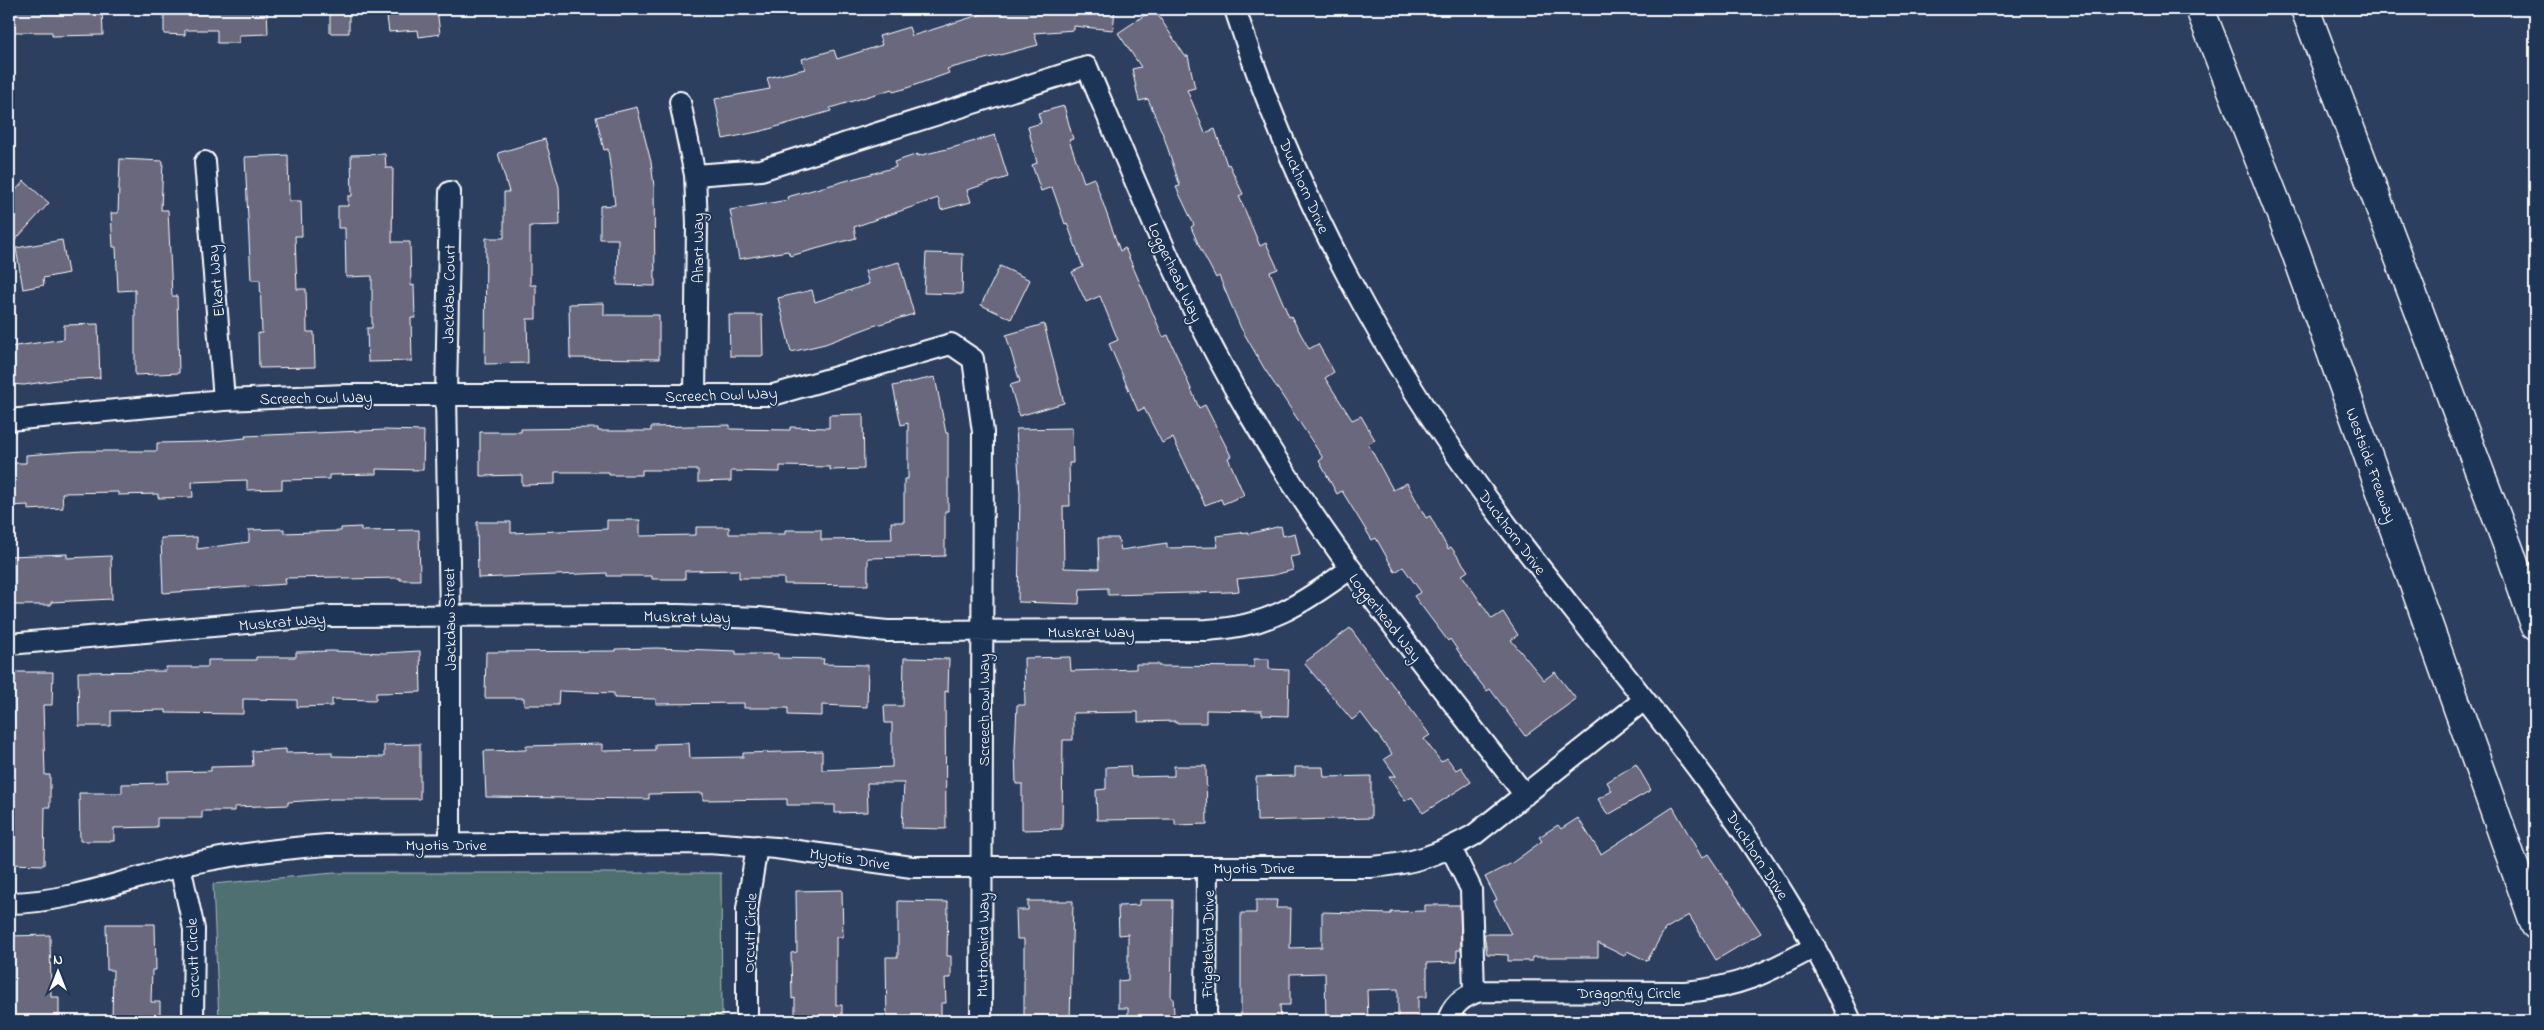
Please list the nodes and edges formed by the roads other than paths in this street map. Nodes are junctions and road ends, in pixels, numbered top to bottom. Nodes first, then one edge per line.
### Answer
1 (1235, 9) edge
2 (2200, 9) edge
3 (2305, 9) edge
4 (680, 102) dead end
5 (205, 162) dead end
6 (695, 175) junction
7 (450, 192) dead end
8 (446, 395) junction
9 (695, 395) junction
10 (224, 400) junction
11 (9, 420) edge
12 (2510, 552) junction
13 (1350, 570) junction
14 (2535, 614) edge
15 (450, 616) junction
16 (2535, 625) edge
17 (983, 631) junction
18 (9, 644) edge
19 (1644, 700) junction
20 (1525, 795) junction
21 (450, 843) junction
22 (757, 846) junction
23 (1451, 848) junction
24 (180, 866) junction
25 (983, 868) junction
26 (1207, 868) junction
27 (9, 903) edge
28 (2532, 915) edge
29 (2535, 932) edge
30 (1815, 947) junction
31 (1474, 993) junction
32 (193, 1021) edge
33 (747, 1021) edge
34 (981, 1021) edge
35 (1206, 1021) edge
36 (1448, 1021) edge
37 (1851, 1021) edge

1 - 19 street, Duckhorn Drive
2 - 28 highway, Westside Freeway
3 - 12 highway
4 - 6 street, Ahart Way
5 - 10 street, Elkart Way
6 - 9 street, Ahart Way
6 - 13 street, Loggerhead Way
7 - 8 street, Jackdaw Court
8 - 9 street, Screech Owl Way
8 - 10 street, Screech Owl Way
8 - 15 street, Jackdaw Street
9 - 17 street, Screech Owl Way
10 - 11 street, Screech Owl Way
12 - 14 highway
12 - 16 highway
13 - 17 street, Muskrat Way
13 - 20 street, Loggerhead Way
15 - 17 street, Muskrat Way
15 - 18 street, Muskrat Way
15 - 21 street, Jackdaw Street
17 - 25 street, Screech Owl Way
19 - 20 street, Myotis Drive
19 - 30 street, Duckhorn Drive
20 - 23 street, Myotis Drive
21 - 22 street, Myotis Drive
21 - 24 street, Myotis Drive
22 - 25 street, Myotis Drive
22 - 33 street, Orcutt Circle
23 - 26 street, Myotis Drive
23 - 31 street
24 - 27 street, Myotis Drive
24 - 32 street, Orcutt Circle
25 - 26 street, Myotis Drive
25 - 34 street, Muttonbird Way
26 - 35 street, Frigatebird Drive
28 - 29 highway, Westside Freeway
30 - 31 street, Dragonfly Circle
30 - 37 street, Duckhorn Drive
31 - 36 street

